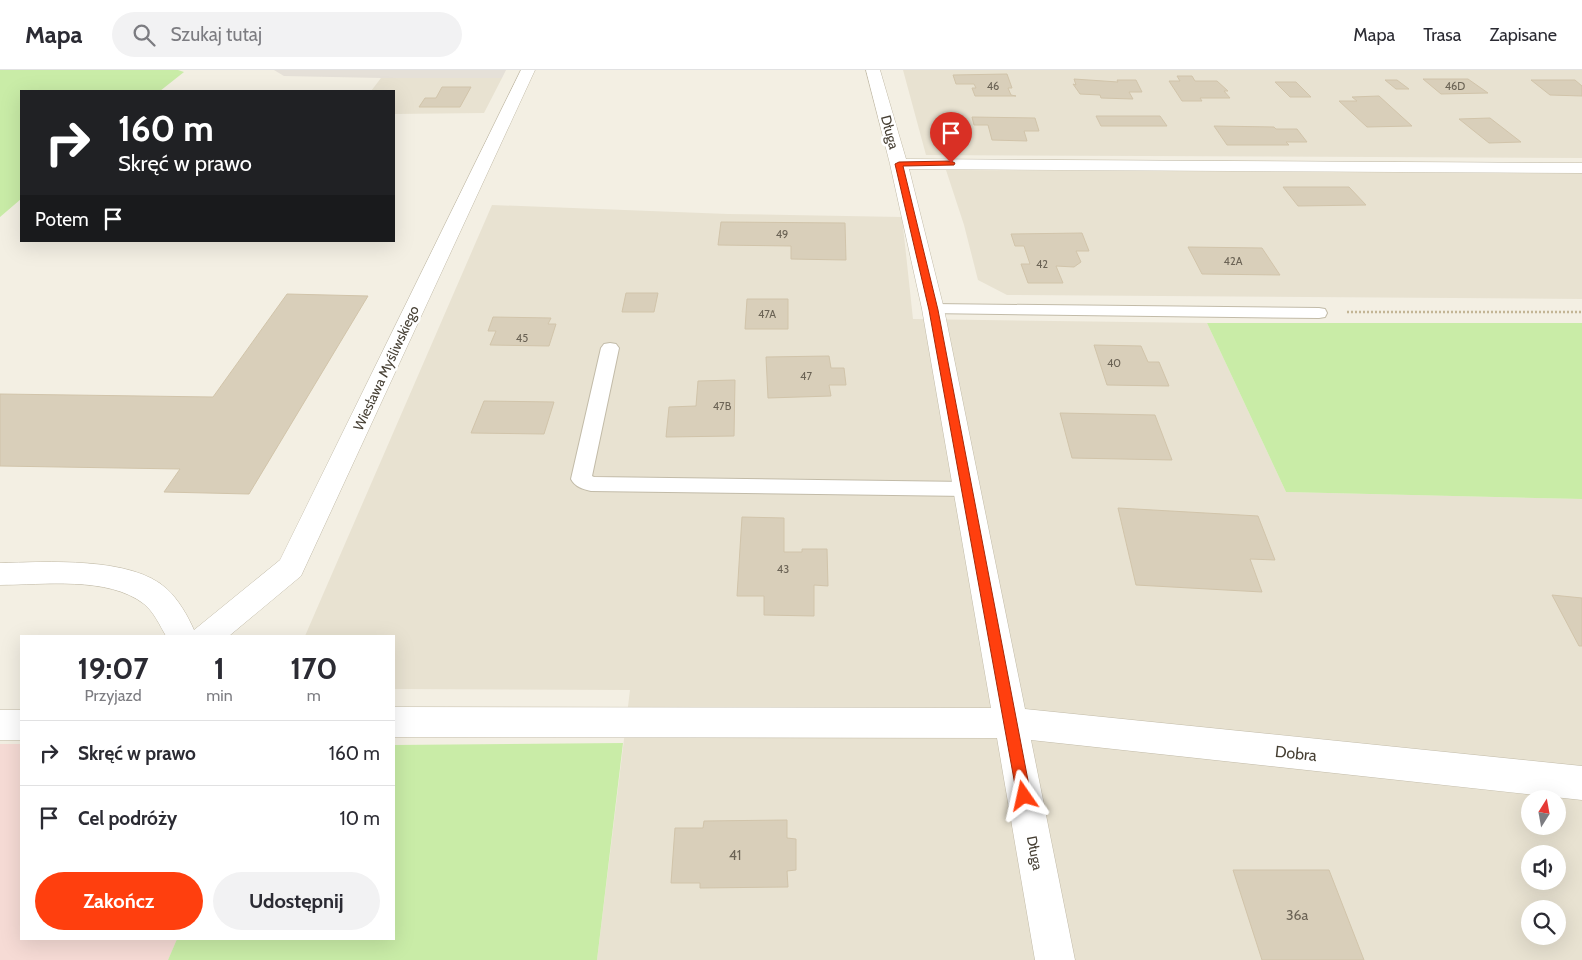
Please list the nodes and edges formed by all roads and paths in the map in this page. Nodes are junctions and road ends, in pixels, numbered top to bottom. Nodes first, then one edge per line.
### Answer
1 (528, 70) edge
2 (873, 70) edge
3 (899, 164) junction
4 (1582, 168) edge
5 (933, 310) junction
6 (1582, 312) edge
7 (1319, 313) joint
8 (610, 348) dead end
9 (967, 488) junction
10 (0, 574) edge
11 (181, 635) edge
12 (207, 635) edge
13 (395, 722) edge
14 (1010, 723) junction
15 (0, 725) edge
16 (20, 725) edge
17 (1582, 783) edge
18 (1055, 960) edge

1 - 12 street, Wiesława Myśliwskiego
2 - 3 street, Długa
3 - 4 street
3 - 5 street, Długa
5 - 7 lane
5 - 9 street, Długa
6 - 7 path
8 - 9 lane
9 - 14 street, Długa
10 - 11 street
13 - 14 street, Dobra
14 - 17 street, Dobra
14 - 18 street, Długa
15 - 16 street

